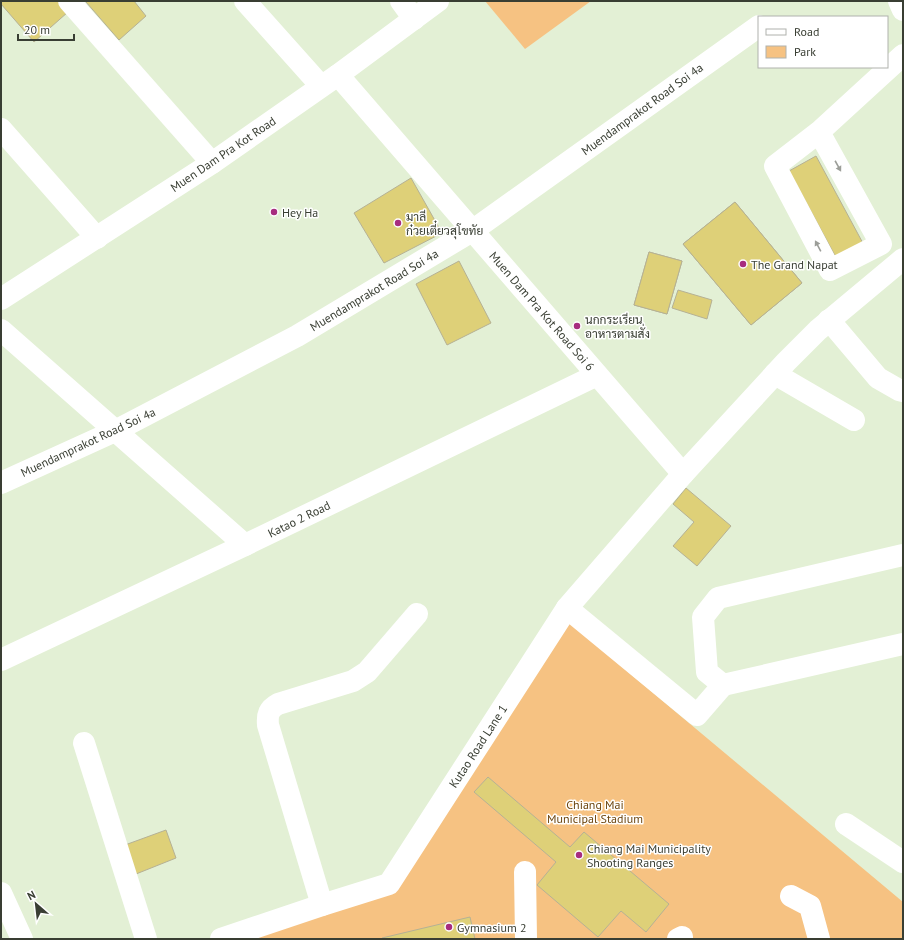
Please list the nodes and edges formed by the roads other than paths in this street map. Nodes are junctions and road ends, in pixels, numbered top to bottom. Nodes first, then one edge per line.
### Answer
1 (70, 1) edge
2 (245, 1) edge
3 (401, 1) edge
4 (438, 1) edge
5 (899, 1) edge
6 (903, 10) edge
7 (414, 19) junction
8 (758, 27) edge
9 (903, 56) edge
10 (329, 81) junction
11 (1, 129) edge
12 (819, 132) junction
13 (212, 163) junction
14 (472, 231) junction
15 (97, 238) junction
16 (903, 259) edge
17 (1, 299) edge
18 (829, 320) junction
19 (1, 330) edge
20 (775, 374) junction
21 (597, 375) junction
22 (903, 391) edge
23 (854, 420) dead end
24 (115, 431) junction
25 (682, 474) junction
26 (1, 483) edge
27 (245, 545) junction
28 (903, 555) edge
29 (567, 608) junction
30 (417, 614) dead end
31 (903, 644) edge
32 (1, 660) edge
33 (723, 685) junction
34 (84, 743) dead end
35 (846, 824) dead end
36 (903, 862) edge
37 (525, 872) dead end
38 (1, 893) edge
39 (791, 896) dead end
40 (322, 905) junction
41 (22, 939) edge
42 (146, 939) edge
43 (221, 939) edge
44 (526, 939) edge
45 (819, 939) edge

1 - 13 street
2 - 10 street, Muen Dam Pra Kot Road Soi 6
3 - 7 street
4 - 7 street, Muen Dam Pra Kot Road
5 - 6 street
7 - 10 street, Muen Dam Pra Kot Road
8 - 14 street, Muendamprakot Road Soi 4a
9 - 12 street
10 - 13 street, Muen Dam Pra Kot Road
10 - 14 street, Muen Dam Pra Kot Road Soi 6
11 - 15 street
12 -> 12 street
13 - 15 street, Muen Dam Pra Kot Road
14 - 21 street, Muen Dam Pra Kot Road Soi 6
14 - 24 street, Muendamprakot Road Soi 4a
15 - 17 street, Muen Dam Pra Kot Road
16 - 18 street, Kutao Road Lane 1
18 - 20 street, Kutao Road Lane 1
18 - 22 street
19 - 24 street
20 - 23 street
20 - 25 street, Kutao Road Lane 1
21 - 25 street, Muen Dam Pra Kot Road Soi 6
21 - 27 street, Katao 2 Road
24 - 26 street, Muendamprakot Road Soi 4a
24 - 27 street
25 - 29 street, Kutao Road Lane 1
27 - 32 street, Katao 2 Road
28 - 33 street
29 - 33 street
29 - 40 street, Kutao Road Lane 1
30 - 40 street
31 - 33 street
34 - 42 street
35 - 36 street
37 - 44 street
38 - 41 street
39 - 45 street
40 - 43 street, Kutao Road Lane 1

